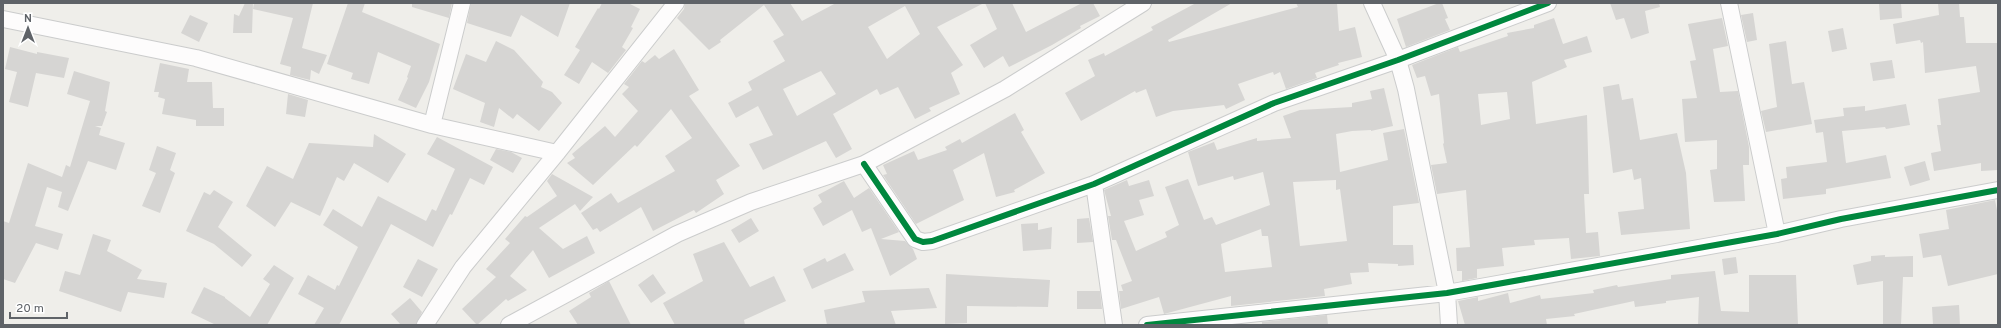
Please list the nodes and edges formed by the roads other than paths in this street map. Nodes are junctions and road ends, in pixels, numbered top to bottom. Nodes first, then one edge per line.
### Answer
1 (462, 3) edge
2 (676, 3) edge
3 (1143, 3) edge
4 (1372, 3) edge
5 (1548, 3) edge
6 (1729, 3) edge
7 (3, 19) edge
8 (1398, 60) junction
9 (432, 124) junction
10 (557, 153) junction
11 (864, 164) junction
12 (1094, 184) junction
13 (1998, 190) edge
14 (1777, 234) junction
15 (1447, 293) junction
16 (425, 325) edge
17 (509, 325) edge
18 (1114, 325) edge
19 (1148, 325) edge
20 (1449, 325) edge

1 - 9 street
2 - 10 street
3 - 11 street
4 - 8 street
5 - 8 street
6 - 14 street
7 - 9 street
8 - 12 street
8 - 15 street
9 - 10 street
10 - 16 street
11 - 12 street
11 - 17 street
12 - 18 street
13 - 14 street
14 - 15 street
15 - 19 street
15 - 20 street

